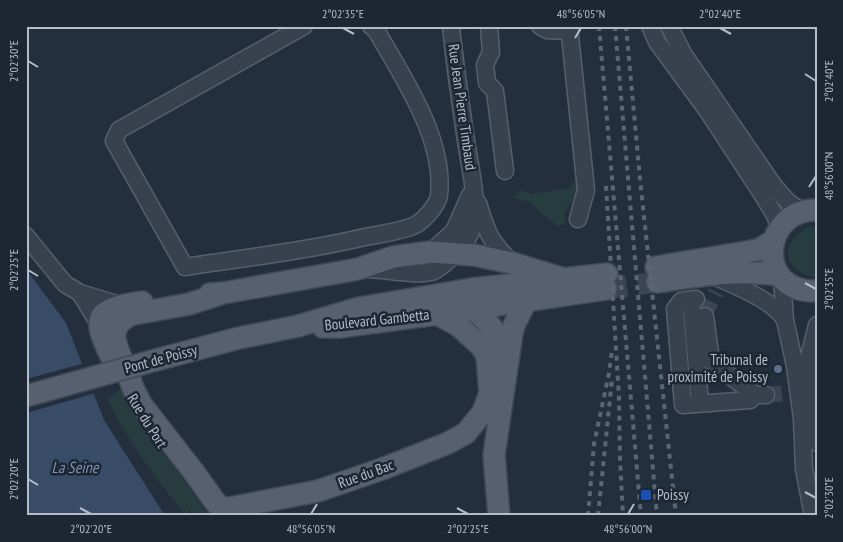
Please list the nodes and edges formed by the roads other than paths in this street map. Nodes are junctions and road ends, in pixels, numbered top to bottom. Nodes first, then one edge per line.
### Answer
1 (304, 26) edge
2 (371, 26) edge
3 (451, 26) edge
4 (489, 26) edge
5 (540, 26) edge
6 (650, 26) edge
7 (669, 26) edge
8 (570, 29) edge
9 (677, 53) junction
10 (707, 110) junction
11 (725, 116) junction
12 (505, 171) dead end
13 (473, 189) junction
14 (810, 211) edge
15 (578, 220) dead end
16 (777, 235) junction
17 (26, 236) edge
18 (431, 252) junction
19 (456, 252) junction
20 (512, 263) junction
21 (358, 269) junction
22 (781, 277) junction
23 (564, 279) junction
24 (719, 280) junction
25 (817, 291) edge
26 (80, 293) junction
27 (223, 293) junction
28 (448, 293) junction
29 (527, 300) junction
30 (120, 305) junction
31 (471, 308) junction
32 (437, 314) junction
33 (705, 316) tunnel mouth
34 (785, 320) junction
35 (99, 324) junction
36 (817, 324) edge
37 (298, 326) junction
38 (506, 379) junction
39 (799, 392) junction
40 (26, 396) edge
41 (700, 400) junction
42 (811, 421) edge
43 (459, 438) junction
44 (817, 443) edge
45 (494, 454) junction
46 (269, 501) junction
47 (212, 516) edge
48 (249, 516) edge
49 (499, 516) edge
50 (813, 516) edge

1 - 2 street
3 - 13 street, Rue Jean Pierre Timbaud
4 - 12 street
5 - 8 street
6 - 9 street
7 - 9 street
8 - 15 street
9 - 10 street
9 - 11 street
10 - 11 street
10 - 16 street
11 - 14 street
13 - 18 street, Rue Jean Pierre Timbaud
13 - 19 street, Rue Jean Pierre Timbaud
13 - 20 street, Rue Jean Pierre Timbaud
14 - 16 main road
16 - 22 main road
16 - 24 main road
17 - 26 street, Rue du Port
18 - 19 main road
18 - 21 main road
19 - 20 main road
19 - 21 street, Rue Jean Pierre Timbaud
20 - 23 main road
21 - 27 main road
22 - 24 main road
22 - 25 main road
22 - 34 street
23 - 28 main road, Boulevard Gambetta
23 - 29 main road, Boulevard Gambetta
24 - 34 street
26 - 30 street, Rue du Port
26 - 35 street, Rue du Port
27 - 30 main road
27 - 46 main road, Rue du Bac
28 - 31 main road
28 - 37 main road, Boulevard Gambetta
29 - 31 main road, Boulevard Gambetta
29 - 38 main road
30 - 35 main road
31 - 32 main road, Boulevard Gambetta
31 - 38 main road
32 - 37 main road, Boulevard Gambetta
32 - 43 main road
33 - 41 street
34 - 39 street
35 - 47 main road, Rue du Port
36 - 39 street
37 - 40 main road, Pont de Poissy, bridge
38 - 45 main road
39 - 42 street
41 - 41 street
42 - 44 street
42 - 50 street
43 - 45 main road
43 - 46 main road, Rue du Bac
45 - 49 main road
46 - 48 main road

